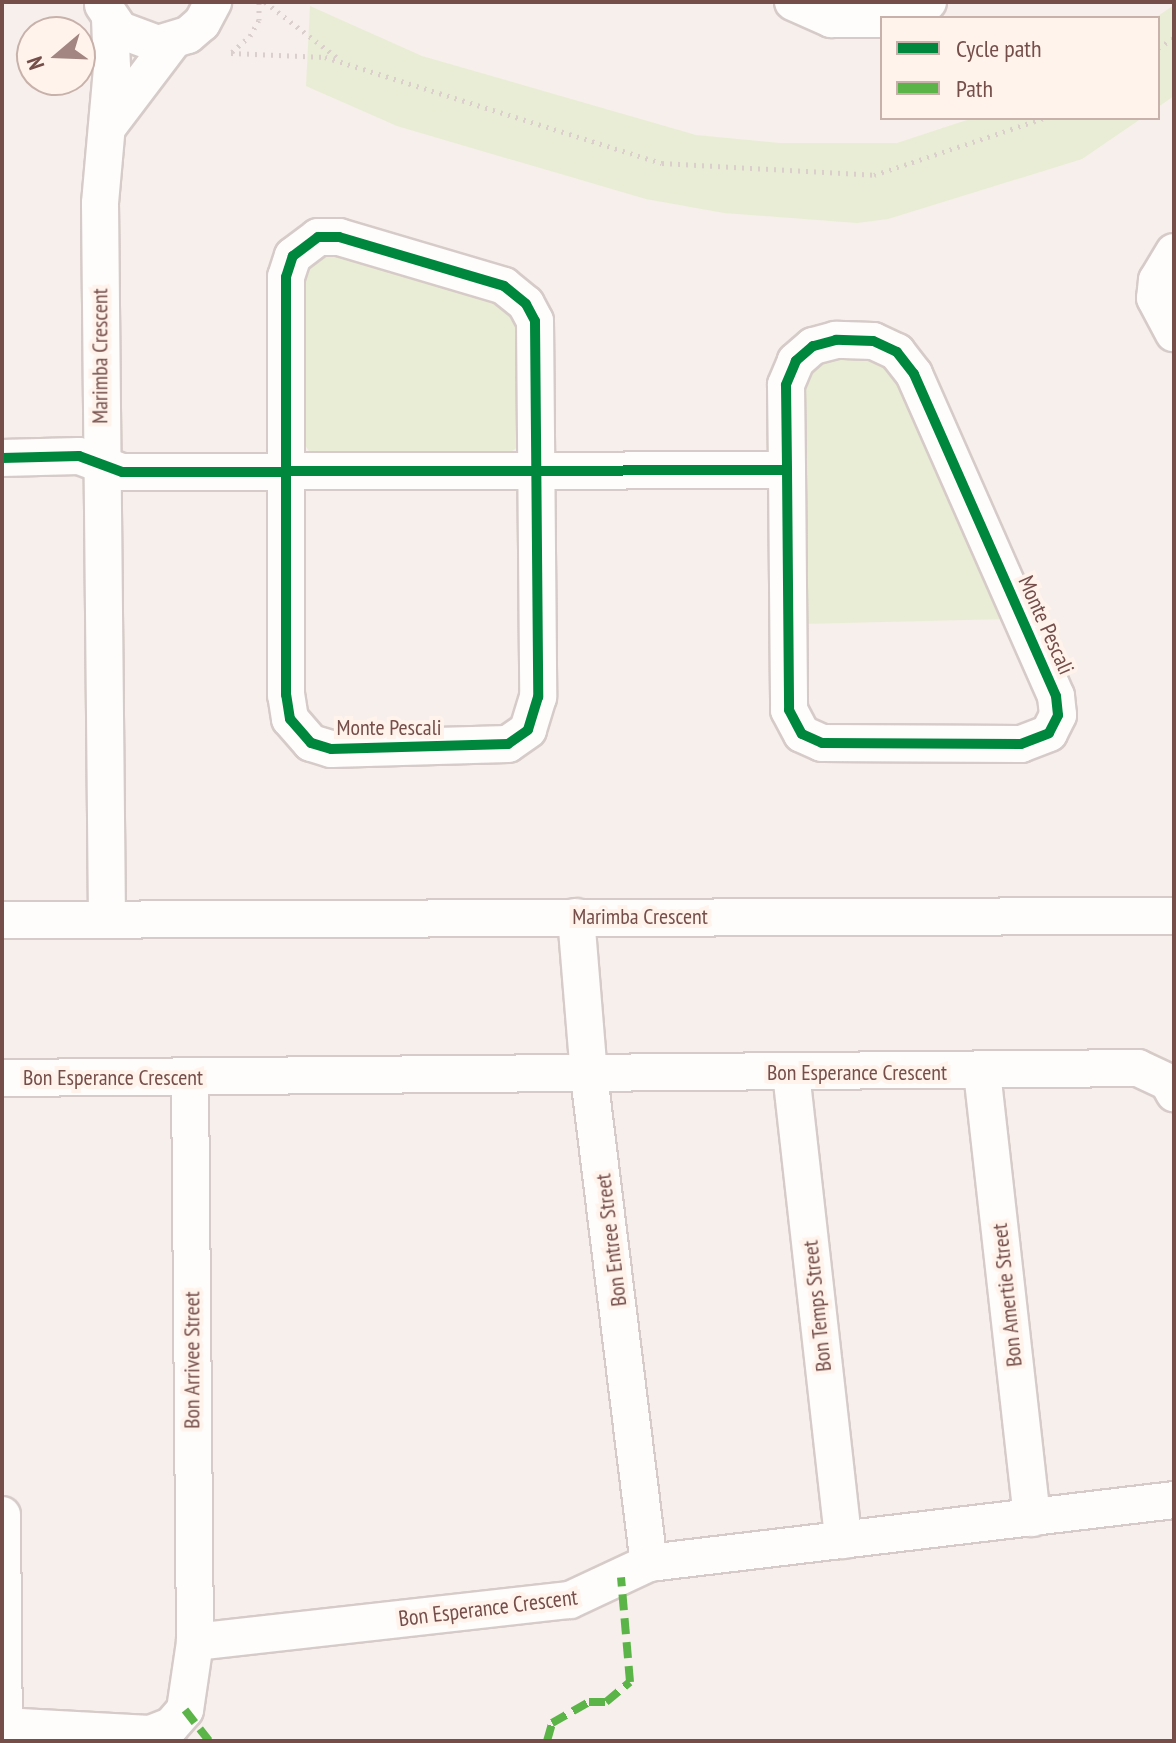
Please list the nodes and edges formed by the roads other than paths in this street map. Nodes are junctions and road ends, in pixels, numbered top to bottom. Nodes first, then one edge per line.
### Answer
1 (213, 2) edge
2 (793, 2) edge
3 (928, 2) edge
4 (106, 10) edge
5 (890, 16) edge
6 (880, 18) edge
7 (172, 42) junction
8 (106, 129) junction
9 (1174, 252) edge
10 (1174, 333) edge
11 (2, 458) edge
12 (100, 466) junction
13 (537, 469) junction
14 (288, 470) junction
15 (787, 470) junction
16 (1174, 916) edge
17 (576, 917) junction
18 (107, 919) junction
19 (2, 920) edge
20 (982, 1072) junction
21 (791, 1073) junction
22 (589, 1076) junction
23 (2, 1078) edge
24 (190, 1078) junction
25 (1174, 1093) edge
26 (1174, 1500) edge
27 (2, 1515) edge
28 (1032, 1518) junction
29 (843, 1540) junction
30 (649, 1563) junction
31 (195, 1642) junction
32 (3, 1726) edge

1 - 7 street
2 - 6 street
3 - 5 street
4 - 7 street
4 - 8 street, Marimba Crescent
7 - 8 street
8 - 12 street, Marimba Crescent
9 - 10 street
11 - 12 street
12 - 14 street
12 - 18 street, Marimba Crescent
13 - 14 street
13 - 14 street, Monte Pescali
13 - 14 street, Monte Pescali
13 - 15 street
15 - 15 street, Monte Pescali
16 - 17 street, Marimba Crescent
17 - 18 street, Marimba Crescent
17 - 22 street, Bon Entree Street
18 - 19 street, Marimba Crescent
20 - 21 street, Bon Esperance Crescent
20 - 25 street, Bon Esperance Crescent
20 - 28 street, Bon Amertie Street
21 - 22 street, Bon Esperance Crescent
21 - 29 street, Bon Temps Street
22 - 24 street, Bon Esperance Crescent
22 - 30 street, Bon Entree Street
23 - 24 street, Bon Esperance Crescent
24 - 31 street, Bon Arrivee Street
26 - 28 street, Bon Esperance Crescent
27 - 32 street
28 - 29 street, Bon Esperance Crescent
29 - 30 street, Bon Esperance Crescent
30 - 31 street, Bon Esperance Crescent
31 - 32 street

